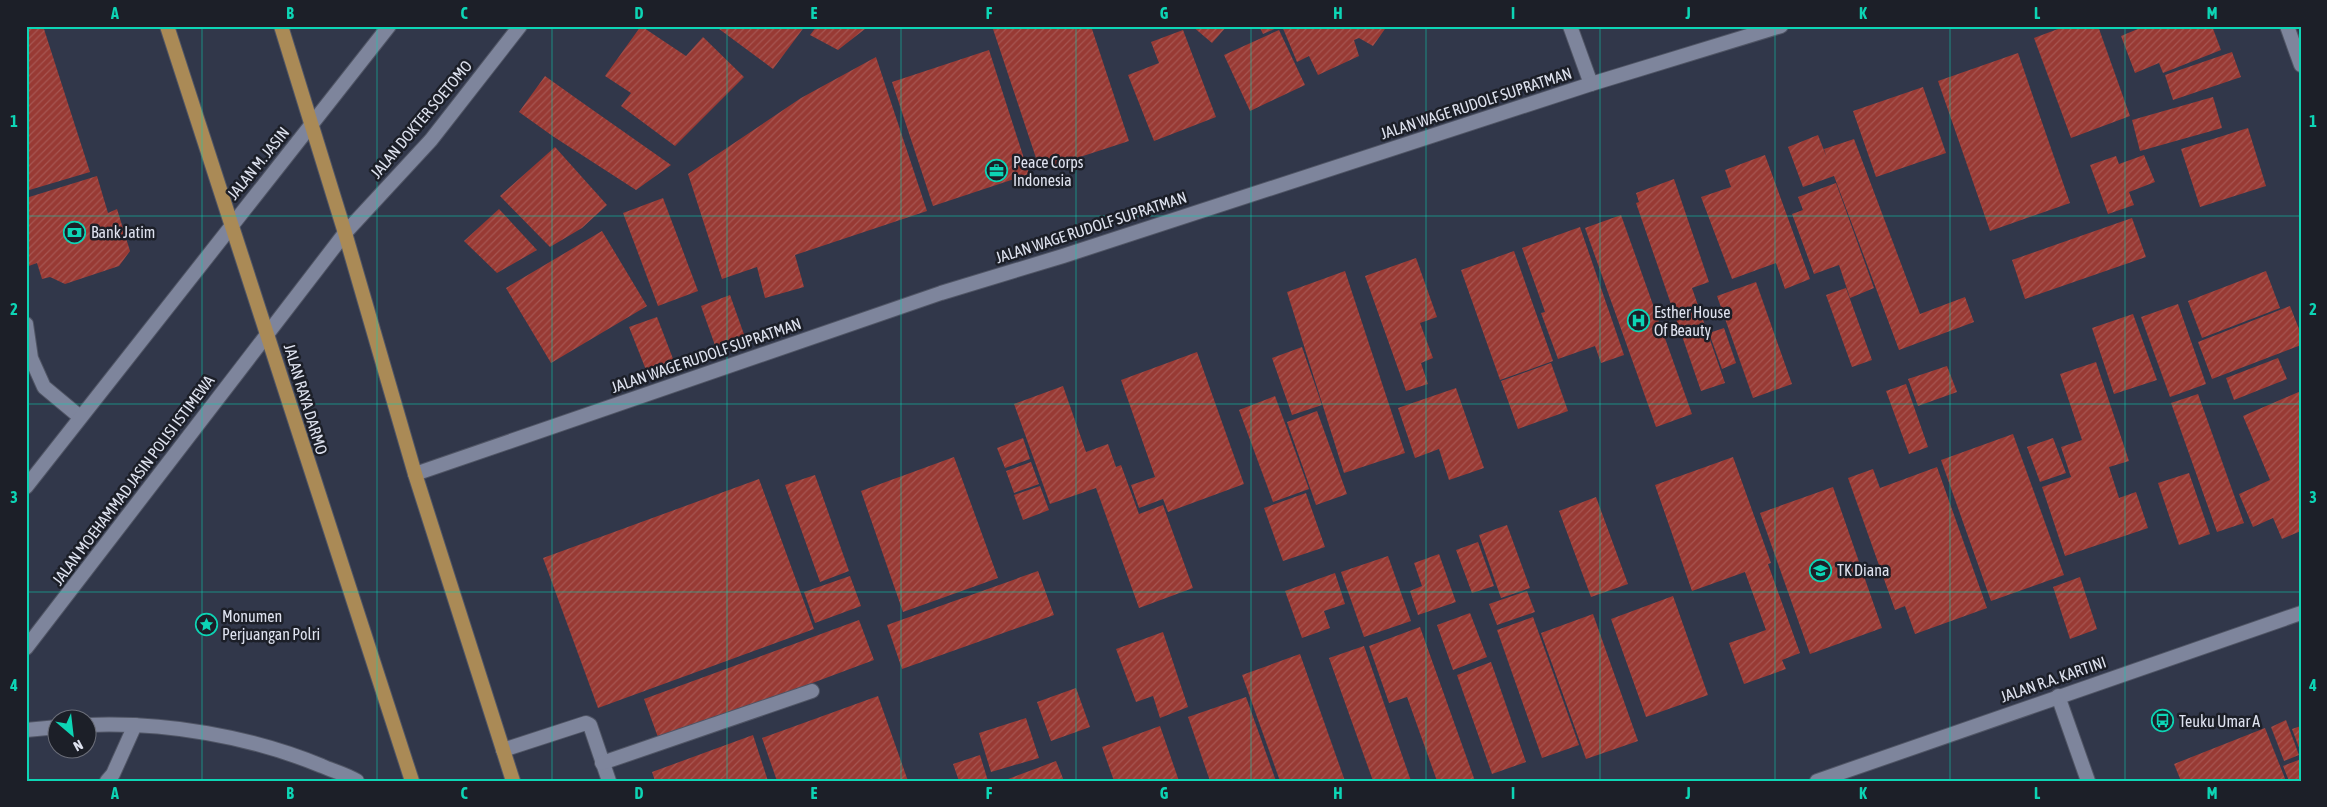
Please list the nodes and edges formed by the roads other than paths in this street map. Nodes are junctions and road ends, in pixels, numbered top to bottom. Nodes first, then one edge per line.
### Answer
1 (167, 26) edge
2 (282, 26) edge
3 (389, 26) edge
4 (520, 26) edge
5 (1570, 26) edge
6 (1781, 26) edge
7 (2287, 26) edge
8 (2301, 65) edge
9 (1591, 84) junction
10 (312, 123) junction
11 (231, 225) junction
12 (345, 233) junction
13 (26, 324) edge
14 (267, 333) junction
15 (80, 417) junction
16 (415, 474) junction
17 (29, 477) edge
18 (2301, 612) edge
19 (26, 648) edge
20 (812, 690) dead end
21 (2058, 696) junction
22 (98, 725) edge
23 (135, 725) junction
24 (48, 727) edge
25 (26, 730) edge
26 (503, 750) junction
27 (602, 763) junction
28 (107, 781) edge
29 (357, 781) edge
30 (412, 781) edge
31 (513, 781) edge
32 (608, 781) edge
33 (1817, 781) edge
34 (2088, 781) edge

1 - 11 main road, JALAN RAYA DARMO
2 - 10 main road
3 - 10 street
4 - 12 street, JALAN DOKTER SOETOMO
5 - 9 street
6 - 9 street, JALAN WAGE RUDOLF SUPRATMAN
7 - 8 street
9 - 16 street, JALAN WAGE RUDOLF SUPRATMAN
10 - 11 street, JALAN M. JASIN
10 - 12 main road
11 - 14 main road, JALAN RAYA DARMO
11 - 15 street
12 - 14 street
12 - 16 main road
13 - 15 street
14 - 19 street, JALAN MOEHAMMAD JASIN POLISI ISTIMEWA
14 - 30 main road, JALAN RAYA DARMO
15 - 17 street
16 - 26 main road
18 - 21 street, JALAN R.A. KARTINI
20 - 27 street
21 - 33 street, JALAN R.A. KARTINI
21 - 34 street
22 - 23 street
23 - 28 street
23 - 29 street
24 - 25 street
26 - 27 street
26 - 31 main road
27 - 32 street

